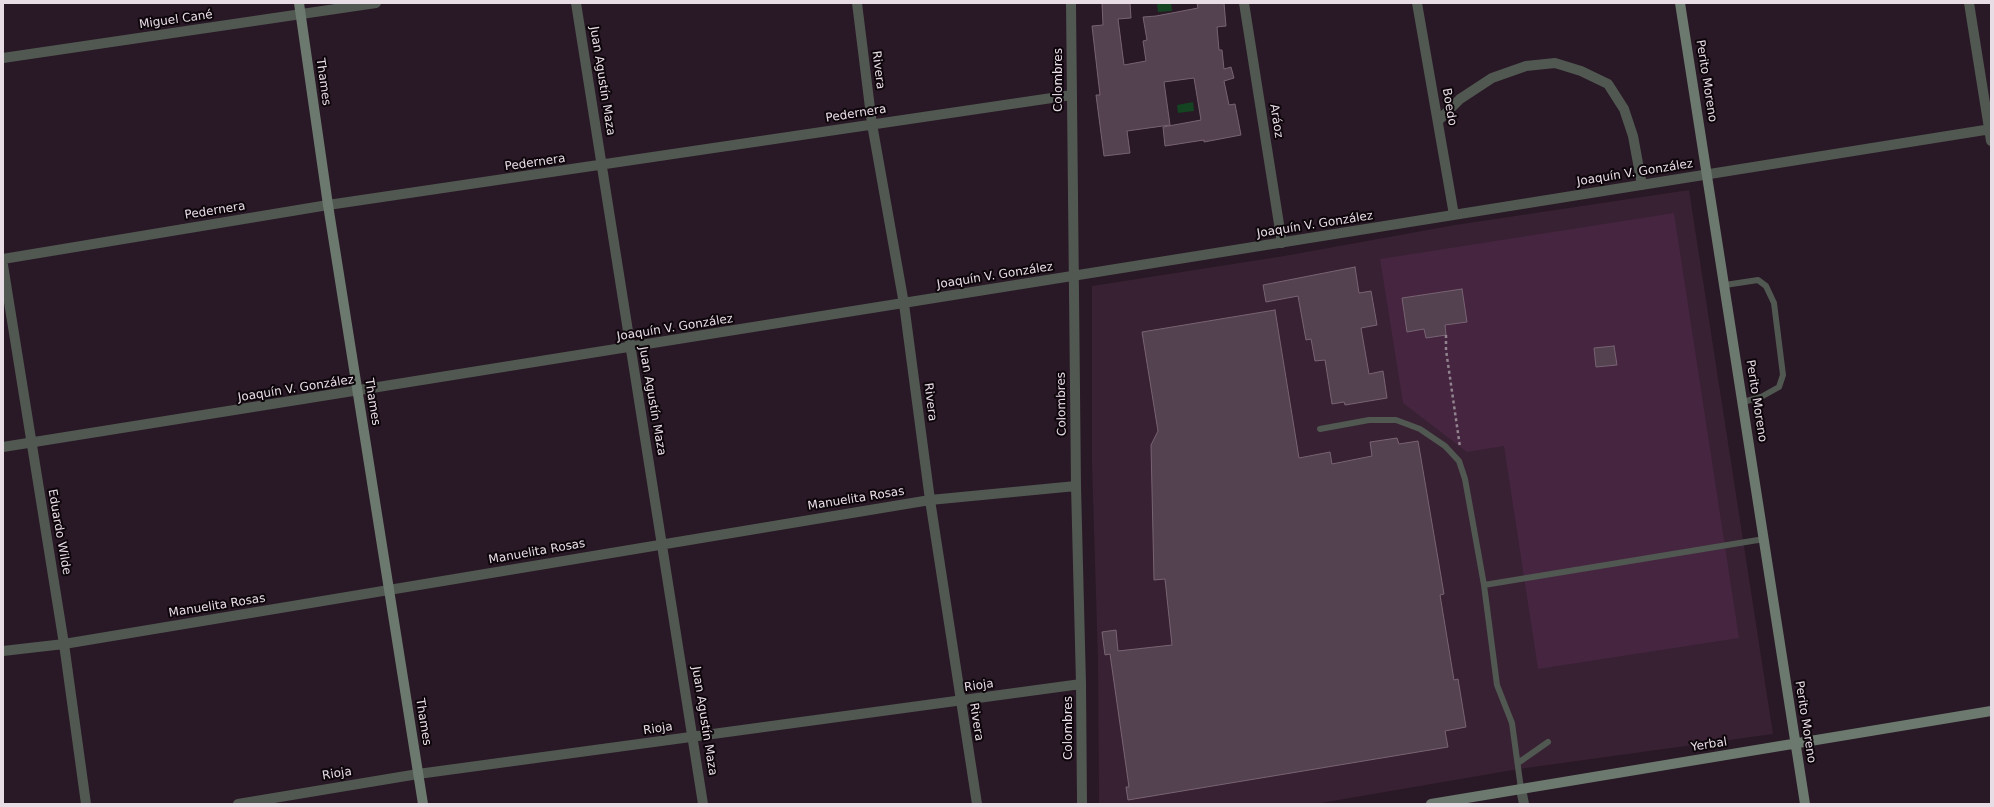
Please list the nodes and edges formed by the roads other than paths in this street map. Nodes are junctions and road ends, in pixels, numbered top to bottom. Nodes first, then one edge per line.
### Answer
1 (299, 3) edge
2 (376, 3) edge
3 (576, 3) edge
4 (857, 3) edge
5 (1071, 3) edge
6 (1244, 3) edge
7 (1417, 3) edge
8 (1680, 3) edge
9 (1969, 3) edge
10 (301, 15) junction
11 (3, 58) edge
12 (1072, 95) junction
13 (1438, 121) junction
14 (872, 124) junction
15 (1990, 129) edge
16 (1991, 141) edge
17 (602, 166) junction
18 (1708, 174) junction
19 (1642, 185) junction
20 (328, 206) junction
21 (1454, 215) junction
22 (1282, 243) junction
23 (3, 259) edge
24 (3, 265) edge
25 (1074, 276) junction
26 (1725, 285) junction
27 (904, 304) junction
28 (630, 348) junction
29 (358, 392) junction
30 (1743, 402) junction
31 (1320, 429) dead end
32 (31, 444) junction
33 (3, 448) edge
34 (1076, 486) junction
35 (930, 500) junction
36 (1764, 539) junction
37 (663, 544) junction
38 (1484, 585) junction
39 (389, 591) junction
40 (64, 644) junction
41 (3, 651) edge
42 (1081, 684) junction
43 (960, 701) junction
44 (1991, 711) edge
45 (694, 738) junction
46 (1548, 742) dead end
47 (1796, 744) junction
48 (1518, 763) junction
49 (418, 774) junction
50 (1521, 789) junction
51 (86, 804) edge
52 (238, 804) edge
53 (423, 804) edge
54 (703, 804) edge
55 (977, 804) edge
56 (1082, 804) edge
57 (1431, 804) edge
58 (1524, 804) edge
59 (1805, 804) edge

1 - 10 street, Thames
2 - 10 street, Miguel Cané
3 - 17 street, Juan Agustín Maza
4 - 14 street, Rivera
5 - 12 street, Colombres
6 - 22 street, Aráoz
7 - 13 street, Boedo
8 - 18 street, Perito Moreno
9 - 15 street
10 - 11 street, Miguel Cané
10 - 20 street, Thames
12 - 14 street, Pedernera
12 - 25 street, Colombres
13 - 19 street
13 - 21 street, Boedo
14 - 17 street, Pedernera
14 - 27 street, Rivera
15 - 16 street
15 - 18 street, Joaquín V. González
17 - 20 street, Pedernera
17 - 28 street, Juan Agustín Maza
18 - 19 street, Joaquín V. González
18 - 26 street, Perito Moreno
19 - 21 street, Joaquín V. González
20 - 23 street, Pedernera
20 - 29 street, Thames
21 - 22 street, Joaquín V. González
22 - 25 street, Joaquín V. González
24 - 32 street, Eduardo Wilde
25 - 27 street, Joaquín V. González
25 - 34 street, Colombres
26 - 30 street, Perito Moreno
26 - 30 lane
27 - 28 street, Joaquín V. González
27 - 35 street, Rivera
28 - 29 street, Joaquín V. González
28 - 37 street, Juan Agustín Maza
29 - 32 street, Joaquín V. González
29 - 39 street, Thames
30 - 36 street, Perito Moreno
31 - 38 lane
32 - 33 street, Joaquín V. González
32 - 40 street, Eduardo Wilde
34 - 35 street, Manuelita Rosas
34 - 42 street, Colombres
35 - 37 street, Manuelita Rosas
35 - 43 street, Rivera
36 - 38 lane
36 - 47 street, Perito Moreno
37 - 39 street, Manuelita Rosas
37 - 45 street, Juan Agustín Maza
38 - 48 lane
39 - 40 street, Manuelita Rosas
39 - 49 street, Thames
40 - 41 street, Manuelita Rosas
40 - 51 street, Eduardo Wilde
42 - 43 street, Rioja
42 - 56 street, Colombres
43 - 45 street, Rioja
43 - 55 street, Rivera
44 - 47 street, Yerbal
45 - 49 street, Rioja
45 - 54 street, Juan Agustín Maza
46 - 48 lane
47 - 50 street, Yerbal
47 - 59 street, Perito Moreno
48 - 50 lane
49 - 52 street, Rioja
49 - 53 street, Thames
50 - 57 street, Yerbal
50 - 58 street

